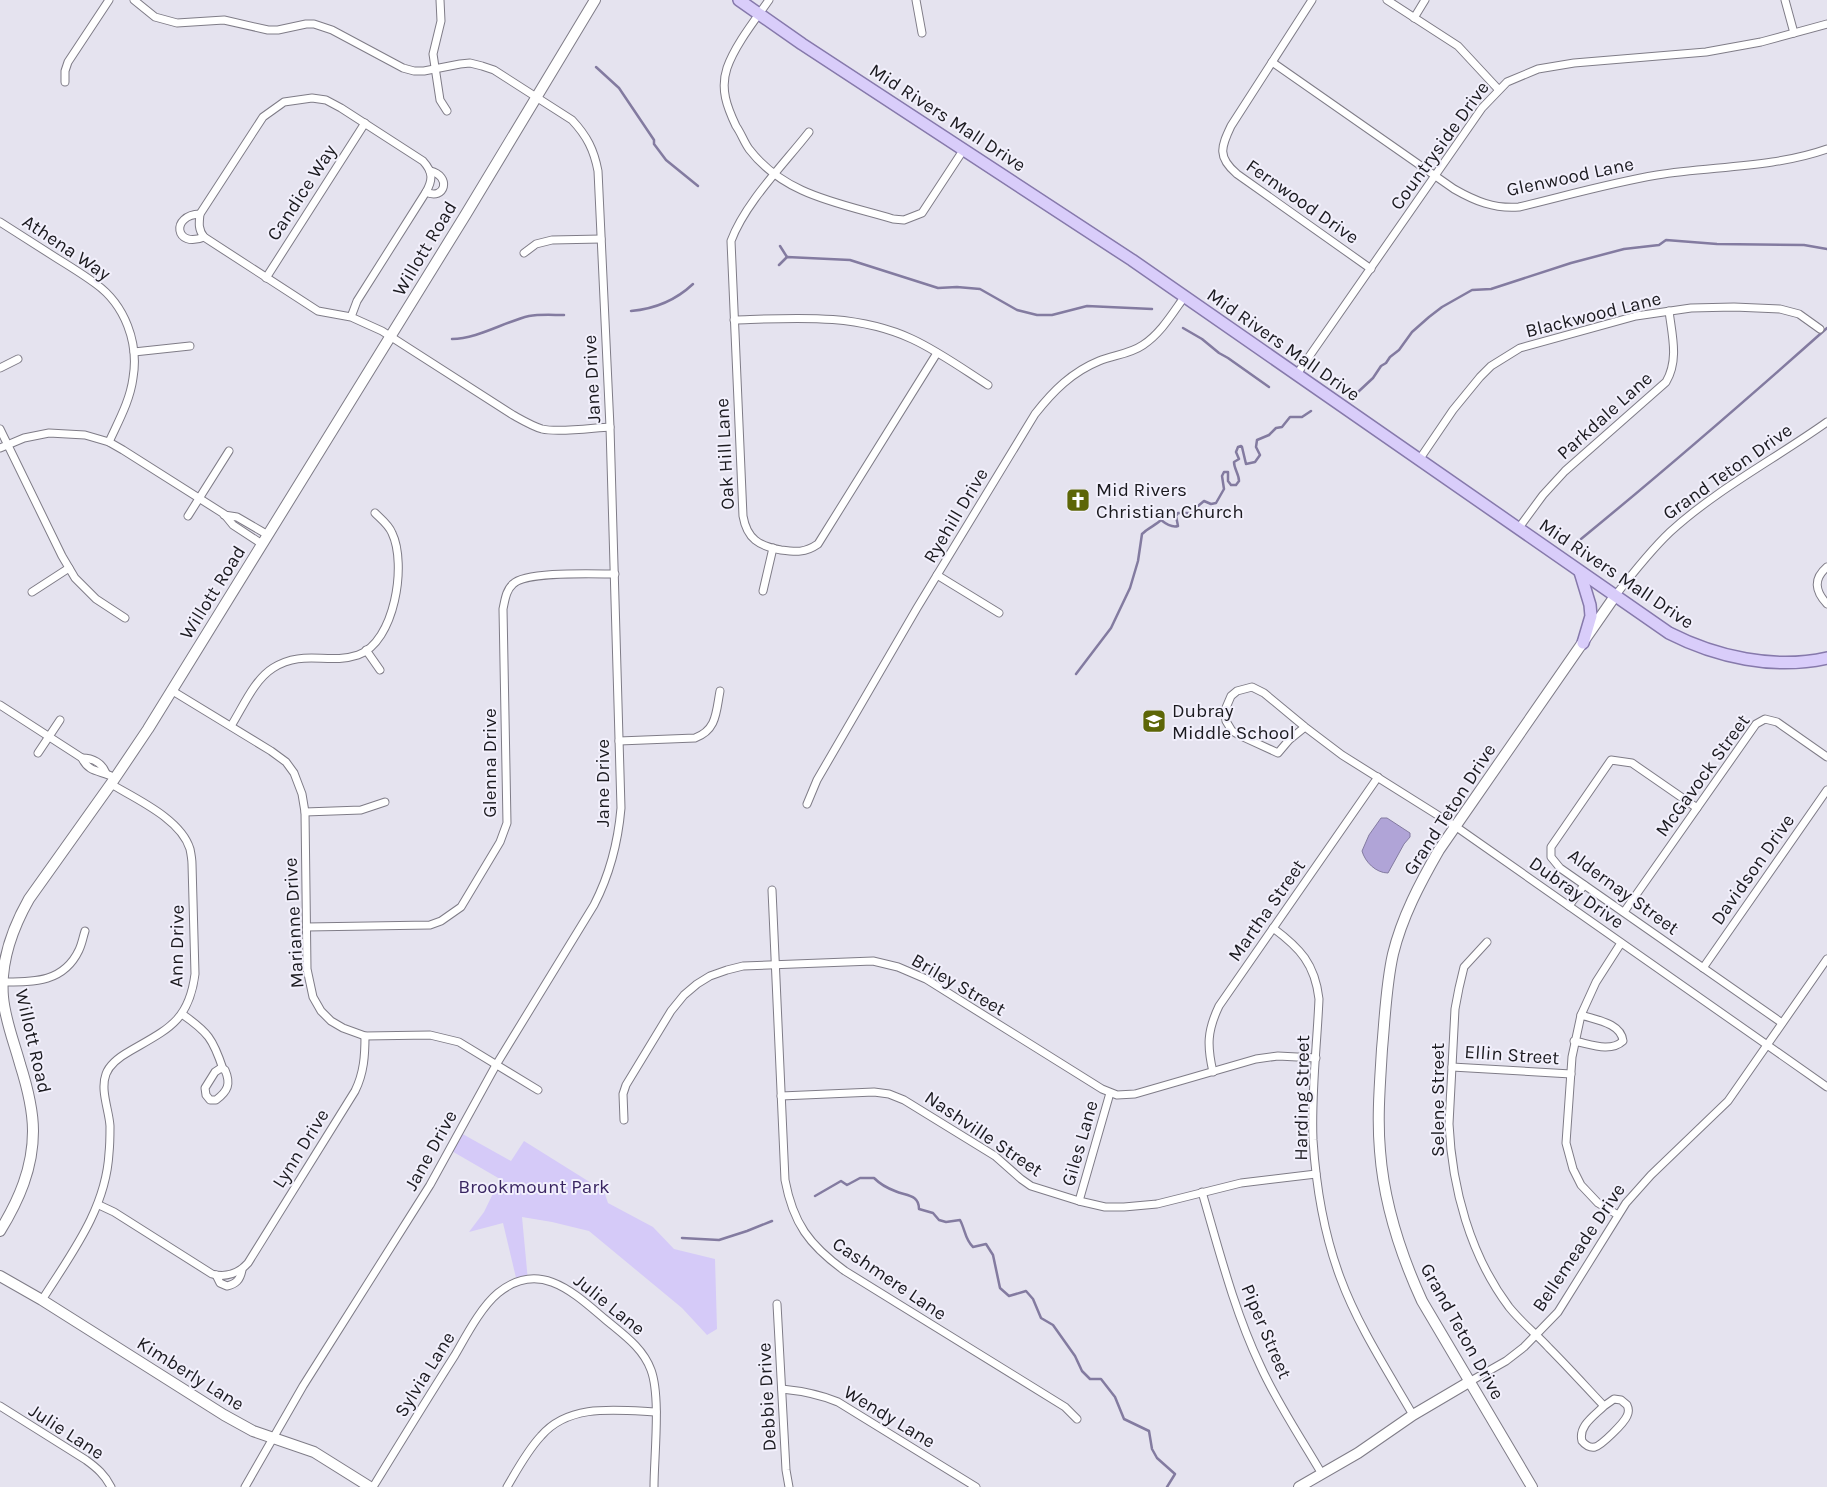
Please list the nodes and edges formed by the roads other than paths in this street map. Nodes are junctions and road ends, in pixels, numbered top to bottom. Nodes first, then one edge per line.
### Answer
1 (109, 0) edge
2 (134, 0) edge
3 (594, 0) edge
4 (738, 0) edge
5 (769, 0) edge
6 (916, 0) edge
7 (1312, 0) edge
8 (1387, 0) edge
9 (1425, 0) edge
10 (1785, 0) edge
11 (443, 1) edge
12 (759, 15) junction
13 (1414, 18) junction
14 (1827, 24) edge
15 (922, 33) dead end
16 (1794, 33) junction
17 (1272, 62) junction
18 (436, 69) junction
19 (65, 82) dead end
20 (1498, 89) junction
21 (535, 96) junction
22 (447, 110) dead end
23 (365, 123) junction
24 (809, 132) dead end
25 (964, 149) junction
26 (1827, 149) edge
27 (430, 171) junction
28 (775, 174) junction
29 (1435, 176) junction
30 (426, 192) junction
31 (200, 214) junction
32 (0, 222) edge
33 (204, 237) junction
34 (601, 239) junction
35 (524, 253) dead end
36 (1371, 268) junction
37 (266, 278) junction
38 (1185, 296) junction
39 (1669, 311) junction
40 (352, 317) junction
41 (734, 320) junction
42 (1820, 329) dead end
43 (390, 336) junction
44 (190, 346) dead end
45 (134, 352) junction
46 (937, 353) junction
47 (18, 359) dead end
48 (0, 368) edge
49 (1297, 374) junction
50 (988, 385) dead end
51 (1827, 422) edge
52 (610, 427) junction
53 (0, 429) edge
54 (109, 442) junction
55 (8, 444) junction
56 (0, 448) edge
57 (229, 451) dead end
58 (1419, 460) junction
59 (199, 498) junction
60 (375, 513) dead end
61 (188, 516) dead end
62 (1518, 529) junction
63 (265, 539) junction
64 (773, 548) junction
65 (1827, 566) edge
66 (69, 568) junction
67 (1580, 572) junction
68 (615, 574) junction
69 (937, 575) junction
70 (763, 591) dead end
71 (32, 592) dead end
72 (1615, 596) junction
73 (1827, 604) edge
74 (999, 613) dead end
75 (125, 618) dead end
76 (1583, 643) junction
77 (366, 650) junction
78 (1827, 658) edge
79 (380, 670) dead end
80 (172, 690) junction
81 (720, 691) dead end
82 (0, 705) edge
83 (60, 720) dead end
84 (231, 726) junction
85 (1305, 728) junction
86 (49, 736) junction
87 (619, 741) junction
88 (38, 752) dead end
89 (1827, 757) edge
90 (1378, 777) junction
91 (111, 778) junction
92 (1827, 790) edge
93 (385, 802) dead end
94 (808, 804) dead end
95 (1697, 808) junction
96 (305, 812) junction
97 (1455, 826) junction
98 (1584, 885) junction
99 (772, 890) dead end
100 (1569, 906) junction
101 (1624, 912) junction
102 (307, 927) junction
103 (1273, 928) junction
104 (85, 931) dead end
105 (1487, 942) dead end
106 (1622, 943) junction
107 (1827, 959) edge
108 (776, 965) junction
109 (1703, 968) junction
110 (1, 982) edge
111 (182, 1014) junction
112 (1581, 1015) junction
113 (1782, 1023) junction
114 (365, 1036) junction
115 (1574, 1040) junction
116 (1767, 1045) junction
117 (1316, 1058) junction
118 (496, 1065) junction
119 (1452, 1067) junction
120 (223, 1069) junction
121 (1214, 1072) junction
122 (1570, 1074) junction
123 (1827, 1087) edge
124 (538, 1090) dead end
125 (1110, 1093) junction
126 (781, 1096) junction
127 (624, 1120) dead end
128 (1316, 1174) junction
129 (1202, 1192) junction
130 (1079, 1201) junction
131 (98, 1205) junction
132 (1618, 1215) junction
133 (0, 1231) edge
134 (242, 1270) junction
135 (216, 1275) junction
136 (0, 1276) edge
137 (510, 1285) joint
138 (42, 1300) junction
139 (777, 1304) dead end
140 (1537, 1336) junction
141 (1469, 1382) junction
142 (782, 1389) junction
143 (0, 1406) edge
144 (1604, 1406) junction
145 (656, 1412) junction
146 (1413, 1415) junction
147 (1077, 1419) dead end
148 (274, 1438) junction
149 (1322, 1474) junction
150 (111, 1487) edge
151 (245, 1487) edge
152 (371, 1487) edge
153 (507, 1487) edge
154 (654, 1487) edge
155 (789, 1487) edge
156 (976, 1487) edge
157 (1299, 1487) edge
158 (1532, 1487) edge

1 - 19 street
2 - 18 street, Jane Drive
3 - 21 street, Willott Road
4 - 12 main road, Mid Rivers Mall Drive
5 - 12 street
6 - 15 street
7 - 17 street, Fernwood Drive
8 - 13 street
9 - 13 street
10 - 16 street
11 - 18 street
12 - 25 main road, Mid Rivers Mall Drive
12 - 28 street
13 - 20 street
14 - 16 street, Countryside Drive
16 - 20 street, Countryside Drive
17 - 29 street, Glenwood Lane
17 - 36 street, Fernwood Drive
18 - 21 street, Jane Drive
18 - 22 street
20 - 29 street, Countryside Drive
21 - 34 street, Jane Drive
21 - 43 street, Willott Road
23 - 27 street
23 - 31 street
23 - 37 street, Candice Way
24 - 28 street, Oak Hill Lane
25 - 28 street
25 - 38 main road, Mid Rivers Mall Drive
26 - 29 street, Glenwood Lane
27 - 30 street
27 - 30 street
28 - 41 street, Oak Hill Lane
29 - 36 street, Countryside Drive
30 - 40 street
31 - 33 street
31 - 33 street
32 - 45 street, Athena Way
33 - 37 street
34 - 35 street
34 - 52 street, Jane Drive
36 - 49 street, Countryside Drive
37 - 40 street
38 - 49 main road, Mid Rivers Mall Drive
38 - 69 street, Ryehill Drive
39 - 42 street, Blackwood Lane
39 - 58 street, Blackwood Lane
39 - 62 street, Parkdale Lane
40 - 43 street
41 - 46 street
41 - 64 street, Oak Hill Lane
43 - 52 street
43 - 63 street, Willott Road
44 - 45 street
45 - 54 street, Athena Way
46 - 50 street
46 - 64 street, Oak Hill Lane
47 - 48 street
49 - 58 main road, Mid Rivers Mall Drive
51 - 72 street, Grand Teton Drive
52 - 68 street, Jane Drive
53 - 55 street
54 - 55 street
54 - 59 street
55 - 56 street
55 - 66 street
57 - 59 street
58 - 62 main road, Mid Rivers Mall Drive
59 - 61 street
59 - 63 street
60 - 77 street
62 - 67 main road, Mid Rivers Mall Drive
63 - 80 street, Willott Road
64 - 70 street
65 - 73 street
66 - 71 street
66 - 75 street
67 - 72 main road, Mid Rivers Mall Drive
67 - 76 main road
68 - 87 street, Jane Drive
68 - 102 street, Glenna Drive
69 - 74 street
69 - 94 street, Ryehill Drive
72 - 76 street, Grand Teton Drive
72 - 78 main road, Mid Rivers Mall Drive
76 - 97 street, Grand Teton Drive
77 - 79 street
77 - 84 street
80 - 84 street, Marianne Drive
80 - 91 street, Willott Road
81 - 87 street
82 - 86 street, Ann Drive
83 - 86 street
84 - 96 street, Marianne Drive
85 - 85 street, Dubray Drive
85 - 90 street, Dubray Drive
86 - 88 street
86 - 91 street, Ann Drive
87 - 118 street, Jane Drive
89 - 95 street, McGavock Street
90 - 97 street, Dubray Drive
90 - 103 street, Martha Street
91 - 110 street, Willott Road
91 - 111 street, Ann Drive
92 - 109 street, Davidson Drive
93 - 96 street
95 - 98 street, Aldernay Street
95 - 101 street, McGavock Street
96 - 102 street, Marianne Drive
97 - 100 street, Dubray Drive
97 - 141 street, Grand Teton Drive
98 - 100 street
98 - 101 street, Aldernay Street
99 - 108 street, Cashmere Lane
100 - 106 street, Dubray Drive
101 - 109 street, Aldernay Street
102 - 114 street, Marianne Drive
103 - 117 street, Harding Street
103 - 121 street, Martha Street
104 - 110 street
105 - 119 street, Selene Street
106 - 112 street
106 - 116 street, Dubray Drive
107 - 113 street, Bellemeade Drive
108 - 125 street, Briley Street
108 - 126 street, Cashmere Lane
108 - 127 street, Briley Street
109 - 113 street, Aldernay Street
110 - 133 street, Willott Road
111 - 120 street
111 - 131 street, Ann Drive
112 - 115 street
112 - 115 street
113 - 116 street, Bellemeade Drive
114 - 118 street, Marianne Drive
114 - 134 street, Lynn Drive
115 - 122 street
116 - 123 street, Dubray Drive
116 - 132 street, Bellemeade Drive
117 - 121 street, Briley Street
117 - 128 street, Harding Street
118 - 124 street, Marianne Drive
118 - 148 street, Jane Drive
119 - 122 street, Ellin Street
119 - 140 street, Selene Street
120 - 120 street
121 - 125 street, Briley Street
122 - 132 street
125 - 130 street, Giles Lane
126 - 130 street, Nashville Street
126 - 147 street, Cashmere Lane
128 - 129 street, Nashville Street
128 - 146 street, Harding Street
129 - 130 street, Nashville Street
129 - 149 street, Piper Street
131 - 135 street, Lynn Drive
131 - 138 street, Ann Drive
132 - 140 street, Bellemeade Drive
134 - 135 street
134 - 135 street, Lynn Drive
136 - 138 street, Kimberly Lane
137 - 145 street, Julie Lane
137 - 152 street, Sylvia Lane
138 - 148 street, Kimberly Lane
139 - 142 street, Debbie Drive
140 - 141 street, Bellemeade Drive
140 - 144 street, Selene Street
141 - 146 street, Bellemeade Drive
141 - 158 street, Grand Teton Drive
142 - 155 street, Debbie Drive
142 - 156 street, Wendy Lane
143 - 150 street, Julie Lane
144 - 144 street
145 - 153 street
145 - 154 street, Julie Lane
146 - 149 street, Bellemeade Drive
148 - 151 street, Jane Drive
148 - 152 street, Kimberly Lane
149 - 157 street, Bellemeade Drive

